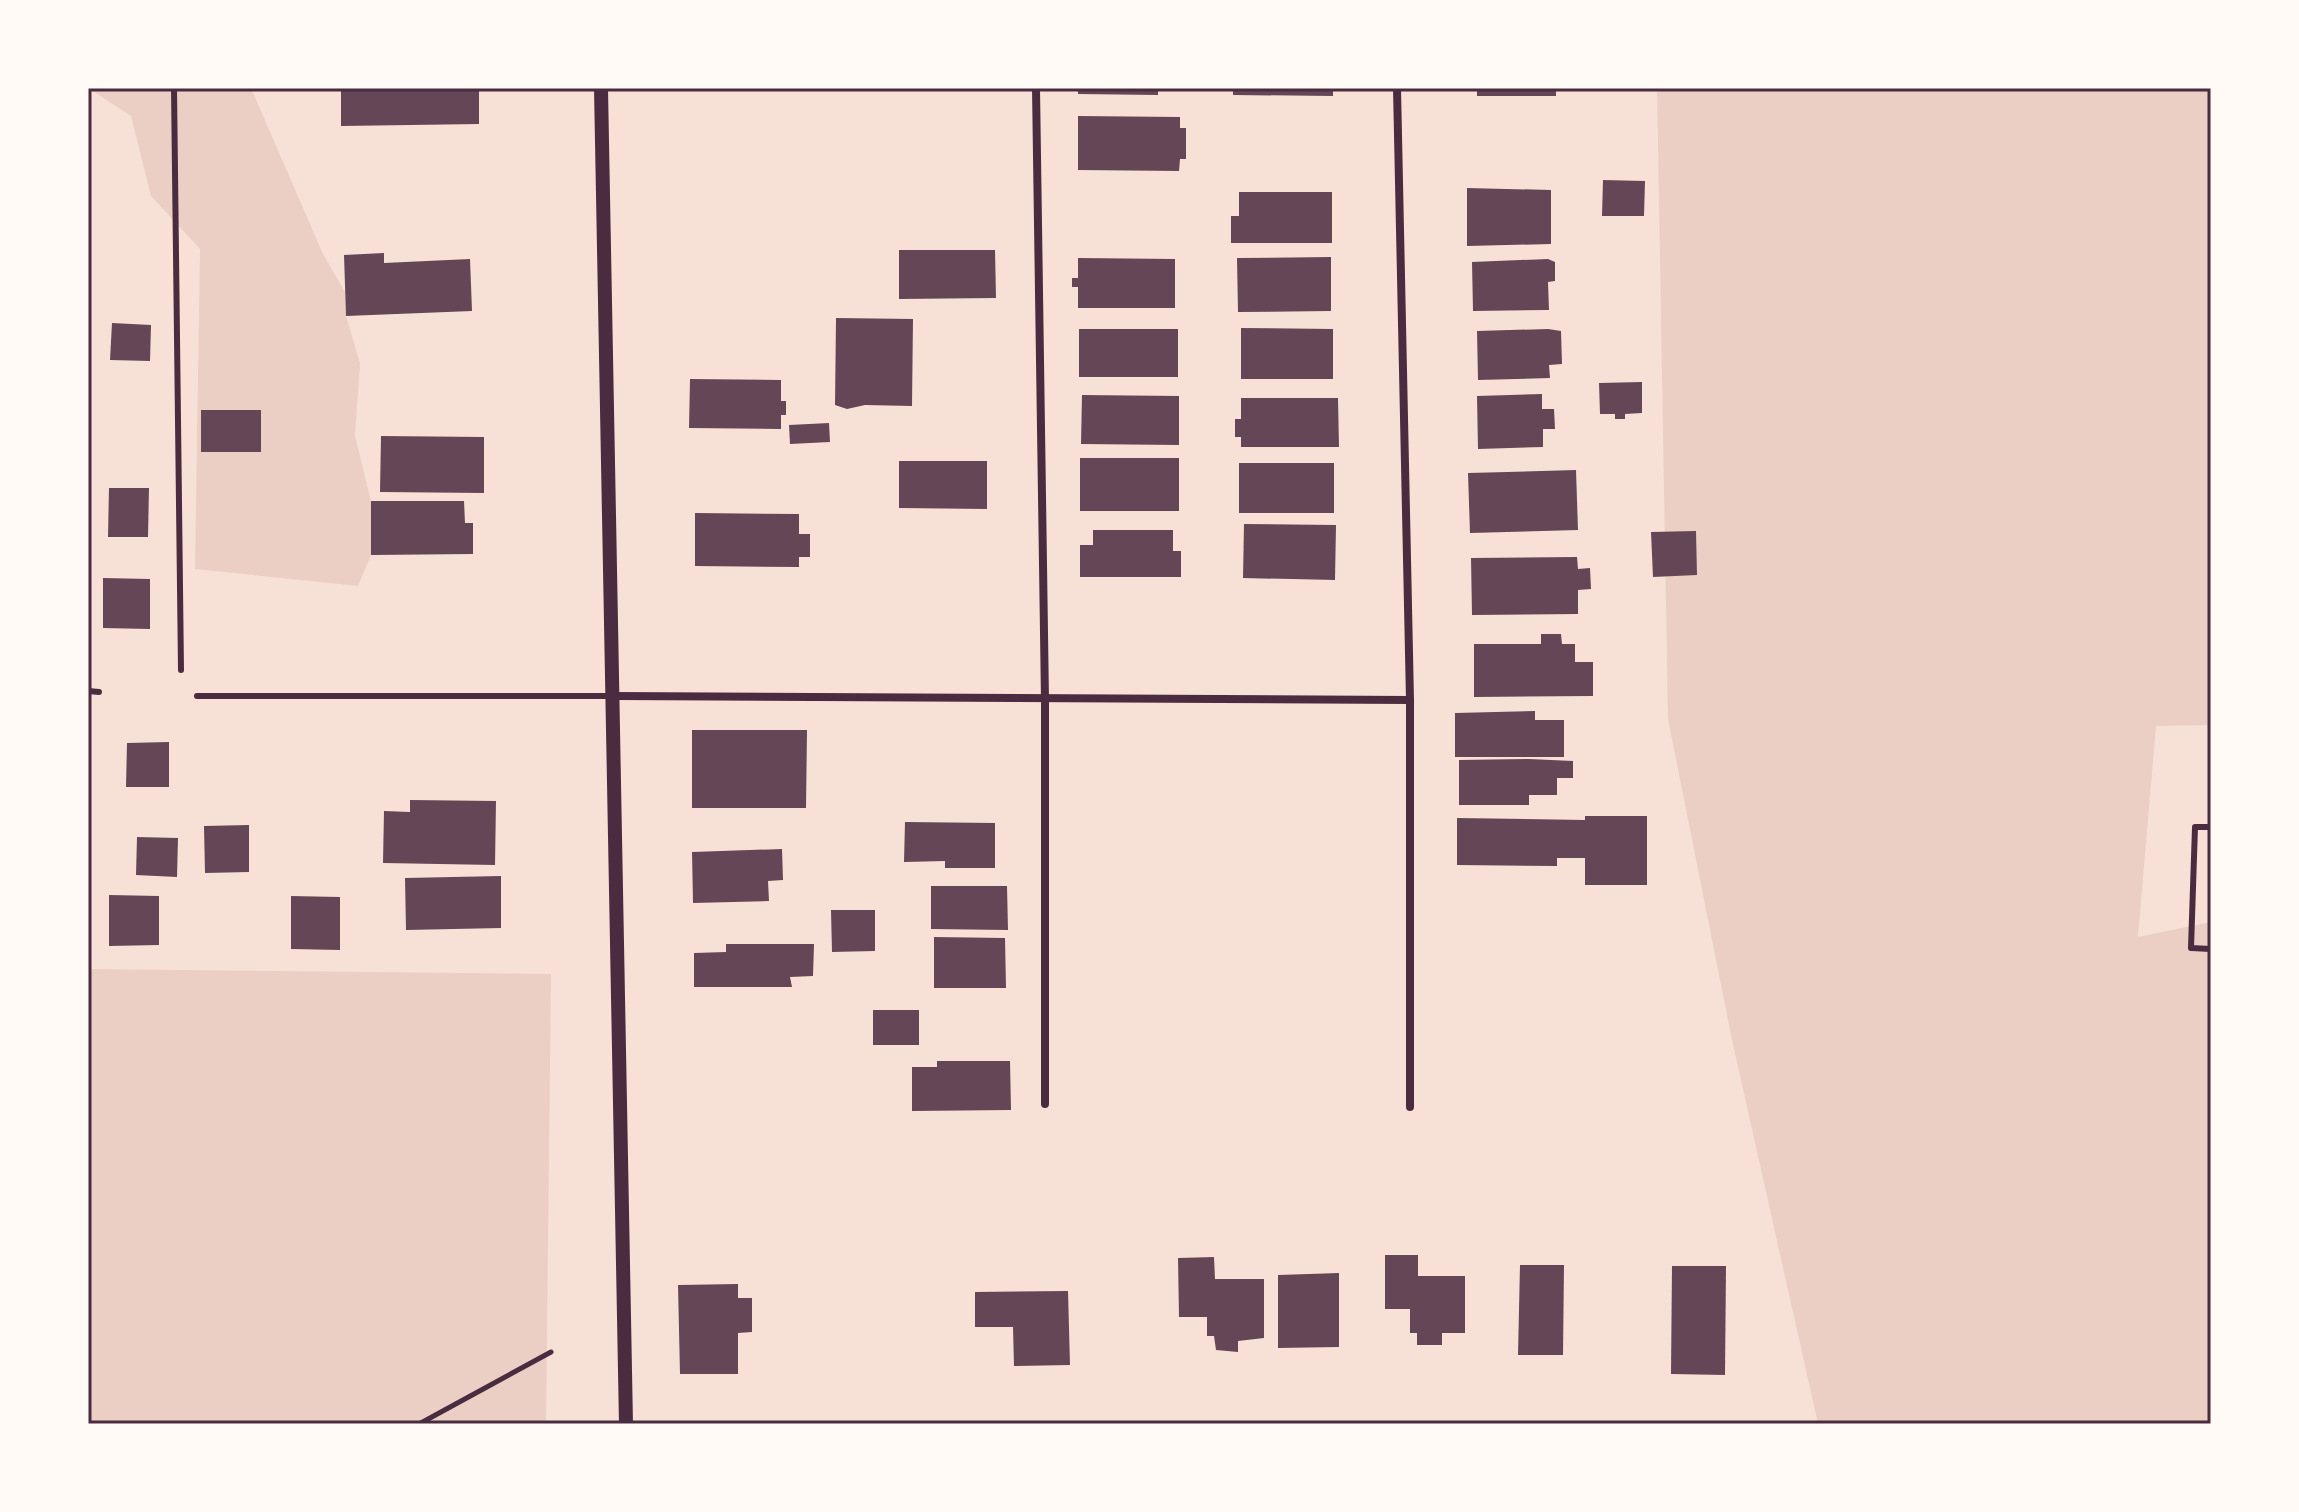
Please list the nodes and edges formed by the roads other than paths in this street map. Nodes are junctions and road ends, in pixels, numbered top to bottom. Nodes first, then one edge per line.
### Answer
1 (174, 88) edge
2 (601, 88) edge
3 (1036, 88) edge
4 (1397, 88) edge
5 (181, 670) dead end
6 (88, 691) edge
7 (99, 692) dead end
8 (197, 696) dead end
9 (611, 696) junction
10 (1045, 700) junction
11 (1410, 700) junction
12 (2211, 827) edge
13 (2211, 949) edge
14 (1045, 1104) dead end
15 (1410, 1107) dead end
16 (626, 1424) edge

1 - 5 lane
2 - 9 street
3 - 10 street
4 - 11 street
6 - 7 lane
8 - 9 lane
9 - 10 street
9 - 16 street
10 - 11 street
10 - 14 street
11 - 15 street
12 - 13 lane

